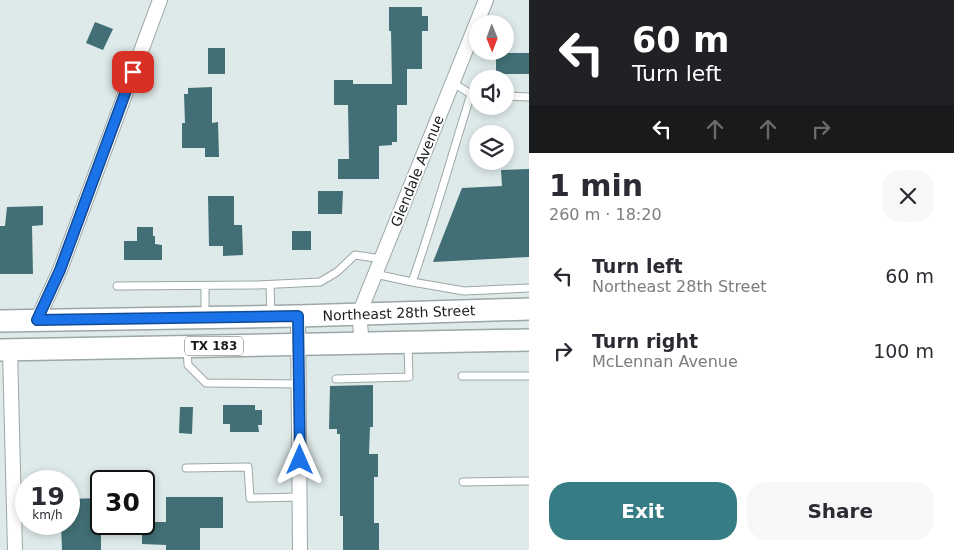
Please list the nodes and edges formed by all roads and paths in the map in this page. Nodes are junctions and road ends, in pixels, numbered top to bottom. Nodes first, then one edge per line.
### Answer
1 (160, 0) edge
2 (486, 0) edge
3 (453, 83) junction
4 (469, 91) edge
5 (514, 96) edge
6 (529, 97) edge
7 (469, 109) edge
8 (382, 259) junction
9 (375, 274) junction
10 (412, 282) junction
11 (270, 285) junction
12 (117, 286) dead end
13 (205, 286) junction
14 (529, 288) edge
15 (464, 301) junction
16 (529, 309) edge
17 (359, 314) junction
18 (298, 316) junction
19 (272, 317) junction
20 (205, 318) junction
21 (37, 320) junction
22 (0, 321) edge
23 (529, 340) edge
24 (408, 343) junction
25 (362, 344) junction
26 (299, 345) junction
27 (3, 346) edge
28 (187, 347) junction
29 (462, 376) dead end
30 (529, 376) edge
31 (336, 379) dead end
32 (299, 384) junction
33 (186, 468) dead end
34 (529, 481) edge
35 (463, 482) dead end
36 (300, 497) junction
37 (15, 550) edge
38 (300, 550) edge

1 - 21 street
2 - 3 street, Glendale Avenue
3 - 4 lane
3 - 8 street, Glendale Avenue
5 - 6 lane
7 - 10 lane
8 - 9 street, Glendale Avenue
8 - 11 lane
9 - 10 lane
9 - 17 street, Glendale Avenue
10 - 15 lane
11 - 13 lane
11 - 19 lane
12 - 13 lane
13 - 20 lane
14 - 15 lane
15 - 16 main road, Northeast 28th Street / TX 183
15 - 17 main road, Northeast 28th Street / TX 183
17 - 18 main road, Northeast 28th Street / TX 183
17 - 25 street, Glendale Avenue
18 - 19 main road, Northeast 28th Street / TX 183
18 - 26 street
19 - 20 main road, Northeast 28th Street / TX 183
20 - 21 main road, Northeast 28th Street / TX 183
21 - 22 main road, Northeast 28th Street / TX 183
21 - 27 main road
23 - 24 main road, Northeast 28th Street / TX 183
24 - 25 main road, Northeast 28th Street / TX 183
24 - 31 lane
25 - 26 main road, Northeast 28th Street / TX 183
26 - 28 main road, Northeast 28th Street / TX 183
26 - 32 street
27 - 28 main road, Northeast 28th Street / TX 183
27 - 37 street
28 - 32 lane
29 - 30 lane
32 - 36 street
33 - 36 lane
34 - 35 lane
36 - 38 street

